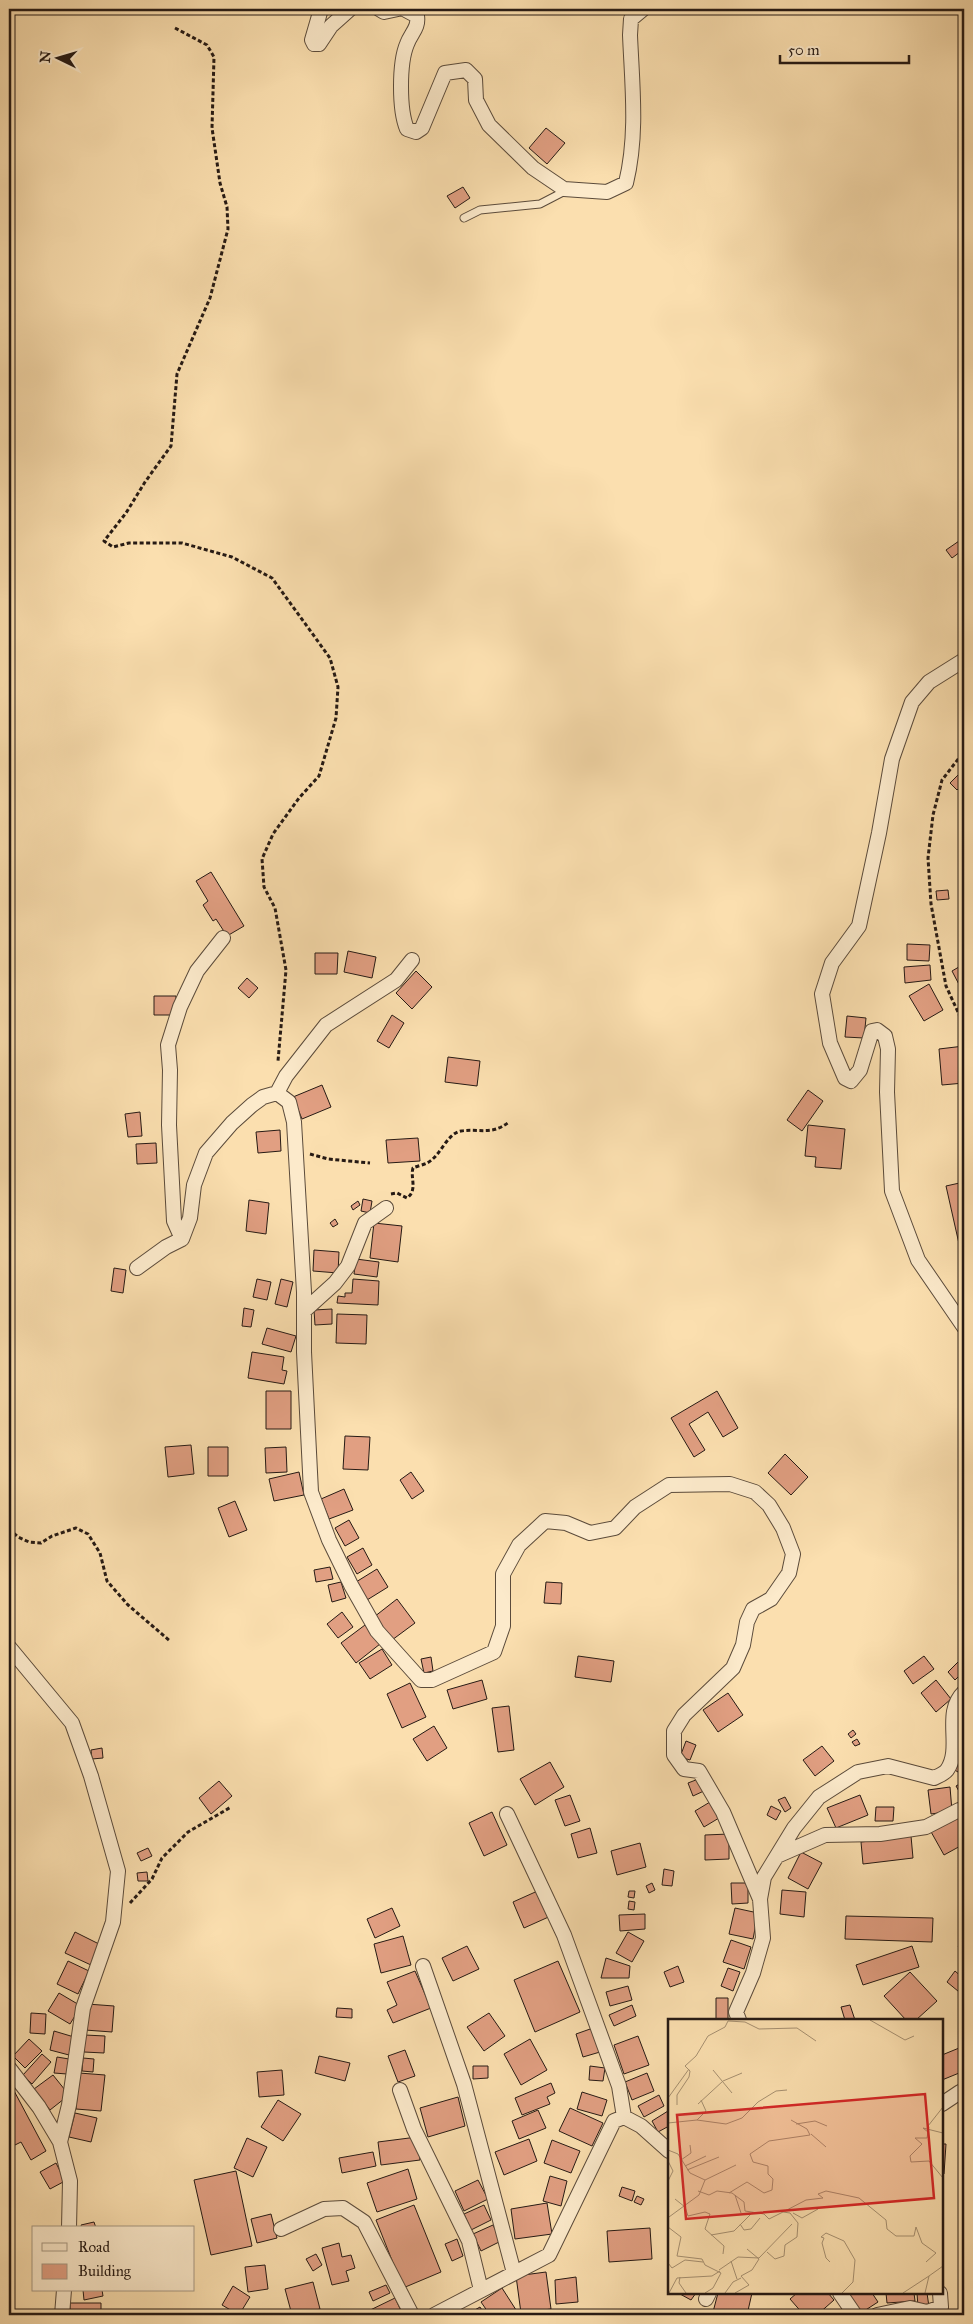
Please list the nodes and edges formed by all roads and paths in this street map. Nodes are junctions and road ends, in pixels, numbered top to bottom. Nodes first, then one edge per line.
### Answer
1 (321, 9) edge
2 (350, 9) edge
3 (379, 9) edge
4 (398, 9) edge
5 (404, 9) edge
6 (643, 9) edge
7 (174, 28) dead end
8 (570, 189) junction
9 (464, 218) dead end
10 (964, 660) edge
11 (964, 756) edge
12 (224, 938) dead end
13 (412, 960) dead end
14 (964, 1025) edge
15 (278, 1064) dead end
16 (277, 1093) junction
17 (509, 1122) dead end
18 (295, 1142) junction
19 (370, 1163) dead end
20 (386, 1208) joint
21 (182, 1239) junction
22 (137, 1268) dead end
23 (304, 1311) junction
24 (964, 1327) edge
25 (9, 1529) edge
26 (170, 1641) dead end
27 (9, 1647) edge
28 (963, 1695) edge
29 (231, 1807) dead end
30 (959, 1810) dead end
31 (507, 1814) dead end
32 (777, 1856) junction
33 (760, 1899) junction
34 (113, 1922) junction
35 (423, 1966) dead end
36 (739, 2019) edge
37 (9, 2068) edge
38 (400, 2090) dead end
39 (964, 2092) edge
40 (943, 2103) edge
41 (624, 2117) junction
42 (60, 2142) junction
43 (668, 2150) edge
44 (69, 2226) edge
45 (281, 2229) dead end
46 (514, 2273) junction
47 (481, 2290) junction
48 (64, 2292) edge
49 (841, 2294) edge
50 (940, 2294) edge
51 (62, 2315) edge
52 (412, 2315) edge
53 (434, 2315) edge
54 (856, 2315) edge
55 (877, 2315) edge

1 - 2 street
3 - 4 street
5 - 8 street
6 - 8 street
7 - 15 path
8 - 9 lane
10 - 24 street
11 - 14 path
12 - 21 street
13 - 16 street
16 - 18 street
16 - 21 street
17 - 20 path
18 - 19 path
18 - 23 street
20 - 23 street
21 - 22 street
23 - 33 street
25 - 26 path
27 - 34 street
28 - 32 street
29 - 34 path
30 - 32 street
31 - 41 street
32 - 33 street
33 - 36 street
34 - 42 street
35 - 46 street
37 - 42 street
38 - 47 street
39 - 40 street
41 - 43 street
41 - 46 street
42 - 44 street
45 - 52 street
46 - 47 street
47 - 53 street
48 - 51 street
49 - 54 street
50 - 55 street

